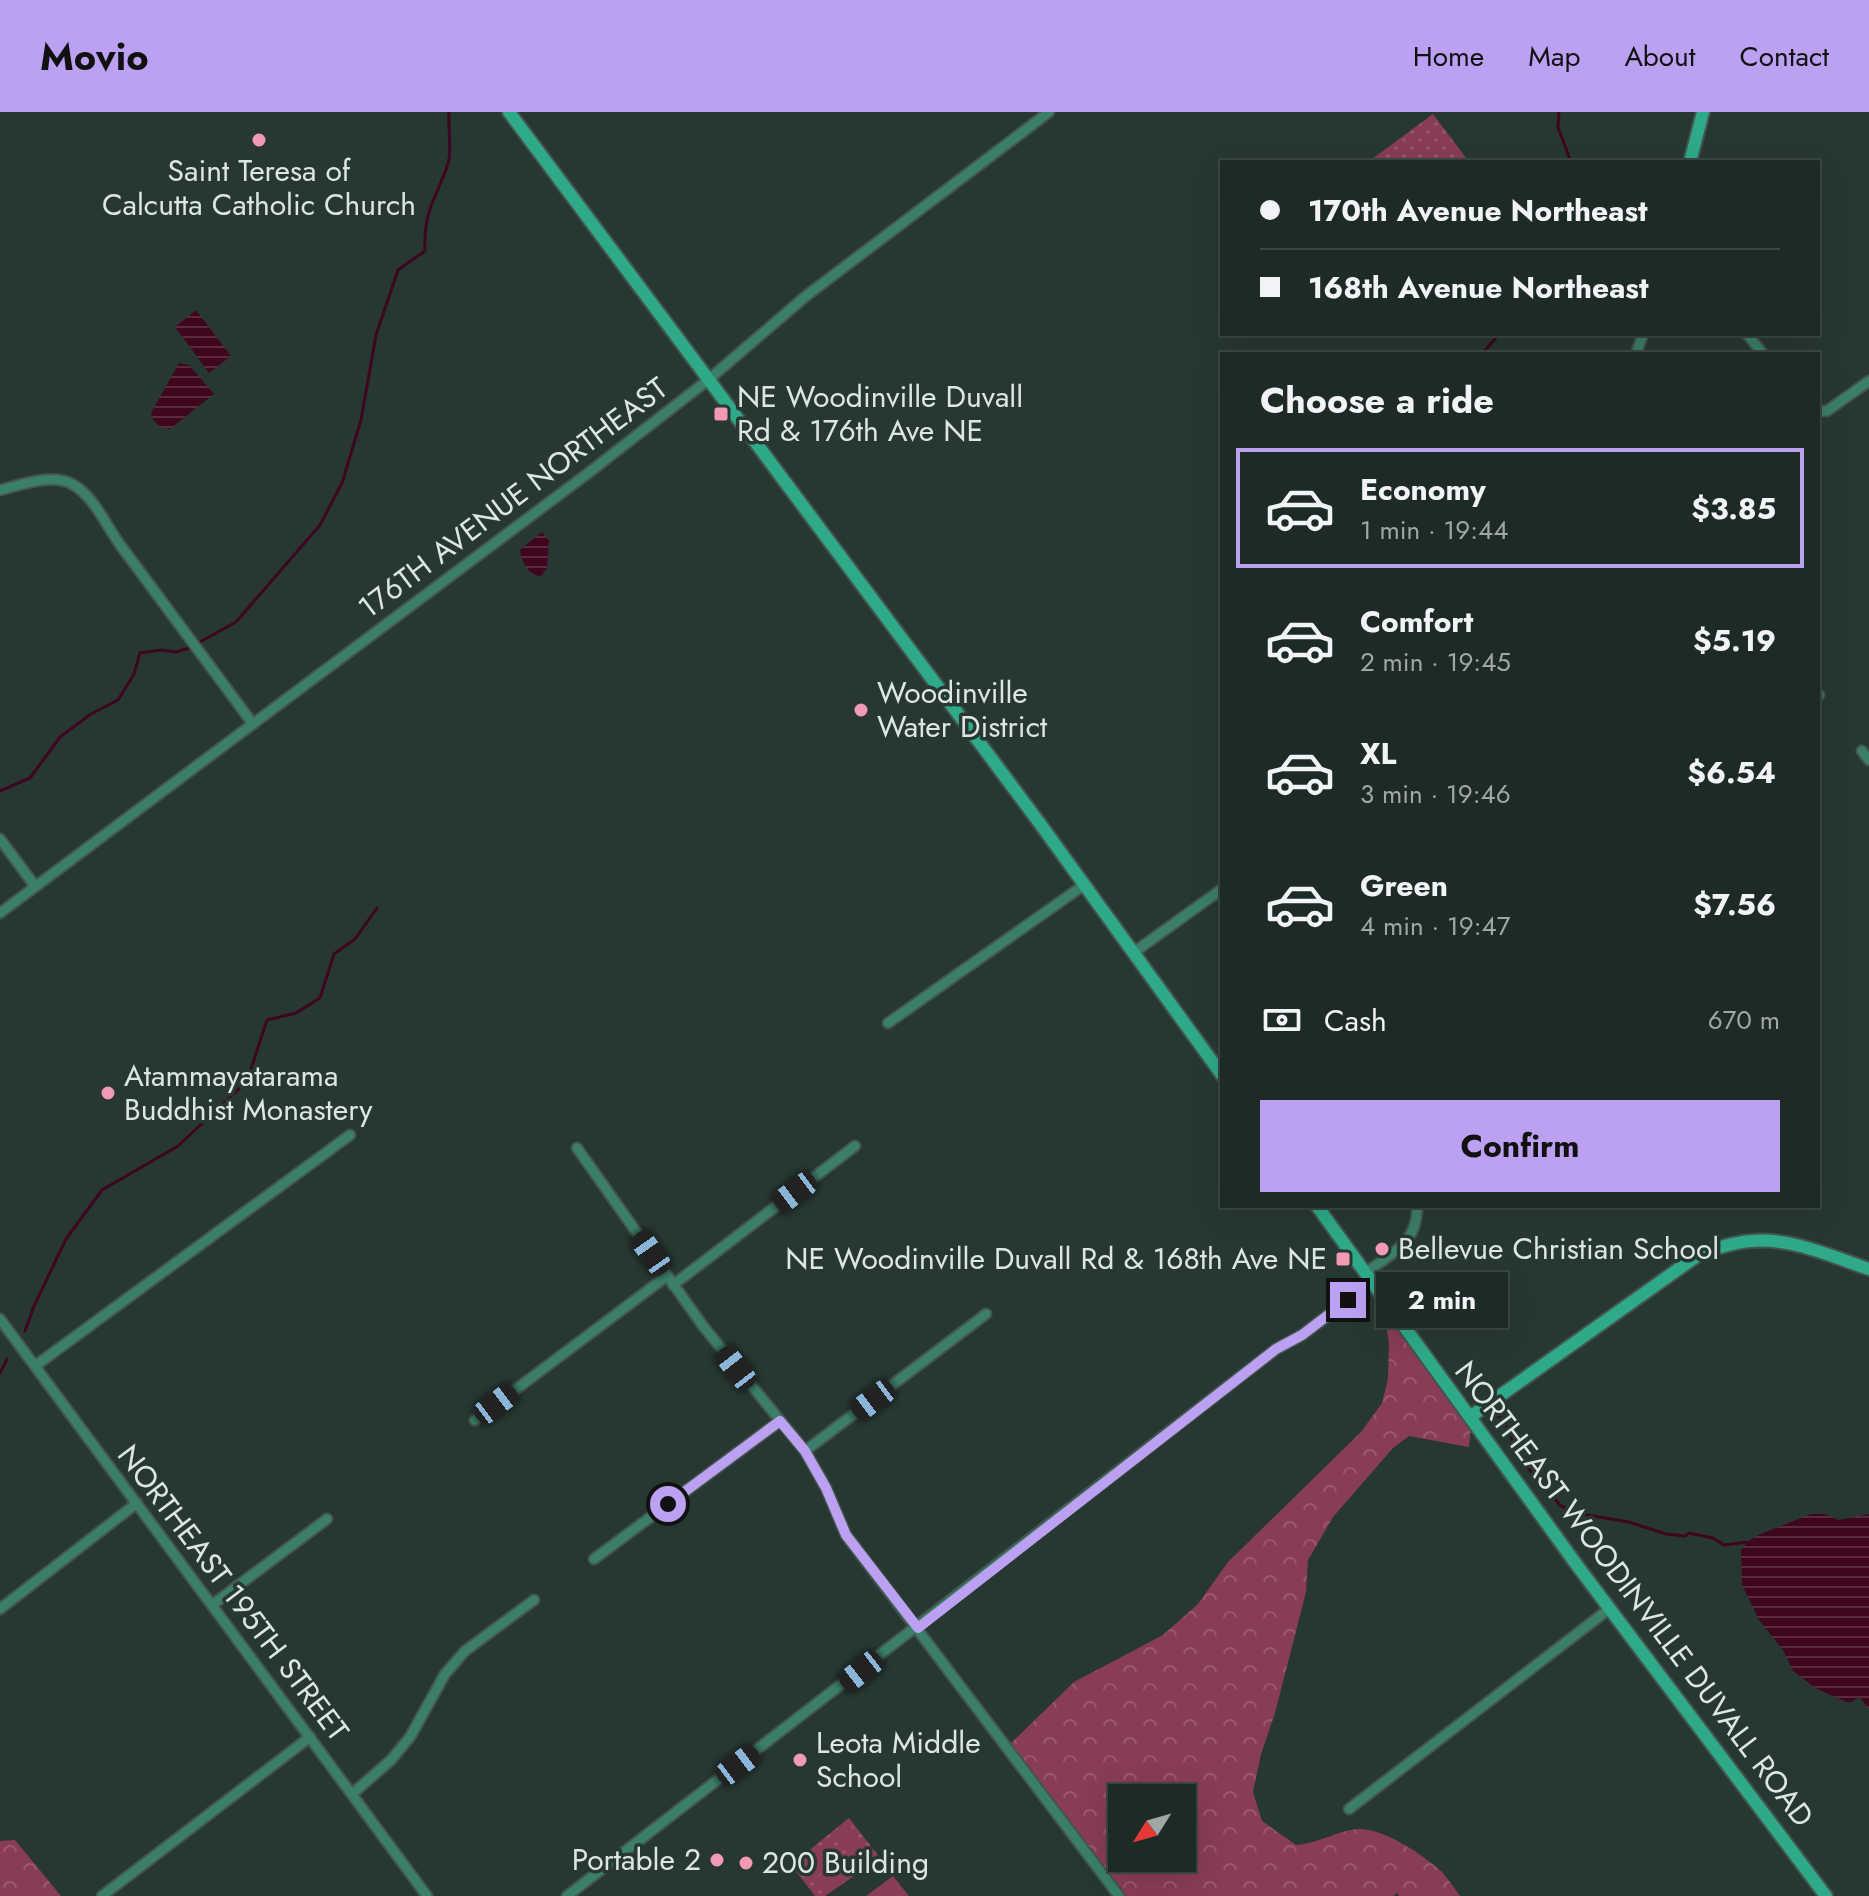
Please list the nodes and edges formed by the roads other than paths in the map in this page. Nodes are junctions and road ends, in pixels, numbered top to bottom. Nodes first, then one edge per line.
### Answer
1 (509, 112) edge
2 (1049, 112) edge
3 (1703, 112) edge
4 (1691, 160) edge
5 (1749, 336) edge
6 (1761, 352) edge
7 (708, 380) junction
8 (1869, 381) edge
9 (1822, 411) edge
10 (0, 490) edge
11 (253, 724) junction
12 (1862, 751) dead end
13 (1869, 760) edge
14 (0, 839) edge
15 (1084, 885) junction
16 (35, 886) junction
17 (1220, 890) edge
18 (0, 913) edge
19 (1133, 953) junction
20 (888, 1023) dead end
21 (1220, 1072) edge
22 (350, 1135) dead end
23 (855, 1146) dead end
24 (577, 1148) dead end
25 (1318, 1208) edge
26 (1417, 1208) edge
27 (1869, 1269) edge
28 (667, 1276) junction
29 (1368, 1277) junction
30 (673, 1285) junction
31 (986, 1314) dead end
32 (0, 1319) edge
33 (35, 1366) junction
34 (1470, 1417) junction
35 (475, 1420) dead end
36 (780, 1421) junction
37 (805, 1451) junction
38 (137, 1503) junction
39 (327, 1519) dead end
40 (594, 1559) dead end
41 (534, 1600) dead end
42 (212, 1605) junction
43 (0, 1609) edge
44 (1609, 1609) junction
45 (918, 1628) junction
46 (310, 1737) junction
47 (352, 1794) junction
48 (1349, 1809) dead end
49 (102, 1896) edge
50 (427, 1896) edge
51 (567, 1896) edge
52 (1119, 1896) edge
53 (1826, 1896) edge

1 - 7 main road
2 - 7 street, 176TH AVENUE NORTHEAST
3 - 4 main road
5 - 6 street
7 - 11 street, 176TH AVENUE NORTHEAST
7 - 15 main road
8 - 9 street
10 - 11 street
11 - 16 street, 176TH AVENUE NORTHEAST
12 - 13 street
14 - 16 street
15 - 19 main road
15 - 20 street
16 - 18 street, 176TH AVENUE NORTHEAST
17 - 19 street
19 - 21 main road
22 - 33 street
23 - 30 street
24 - 28 street
25 - 29 main road, NORTHEAST WOODINVILLE DUVALL ROAD
26 - 29 street
27 - 34 main road
28 - 30 street
28 - 35 street
29 - 34 main road, NORTHEAST WOODINVILLE DUVALL ROAD
29 - 45 street
30 - 36 street
31 - 37 street
32 - 33 street, NORTHEAST 195TH STREET
33 - 38 street, NORTHEAST 195TH STREET
34 - 44 main road, NORTHEAST WOODINVILLE DUVALL ROAD
36 - 37 street
36 - 40 street
37 - 45 street
38 - 42 street, NORTHEAST 195TH STREET
38 - 43 street
39 - 42 street
41 - 47 street
42 - 46 street, NORTHEAST 195TH STREET
44 - 48 street
44 - 53 main road, NORTHEAST WOODINVILLE DUVALL ROAD
45 - 51 street
45 - 52 street
46 - 47 street, NORTHEAST 195TH STREET
46 - 49 street
47 - 50 street, NORTHEAST 195TH STREET

